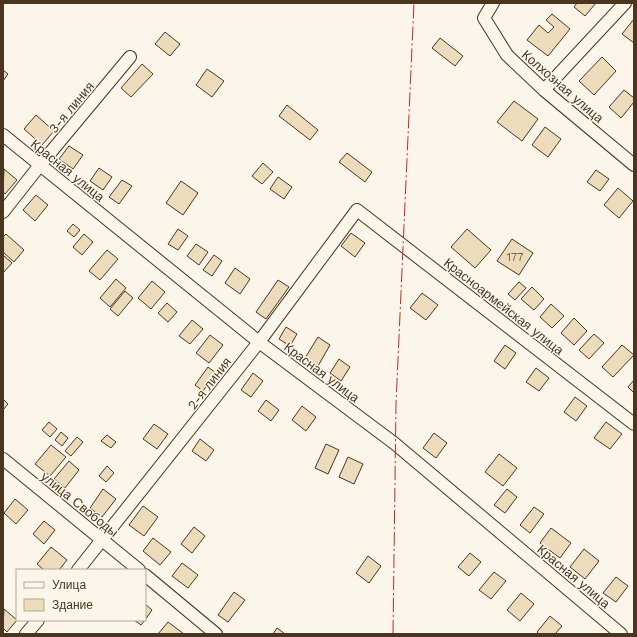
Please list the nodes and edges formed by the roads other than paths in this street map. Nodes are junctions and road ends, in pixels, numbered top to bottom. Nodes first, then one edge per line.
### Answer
1 (493, 3) edge
2 (625, 3) edge
3 (130, 57) dead end
4 (544, 90) junction
5 (3, 135) edge
6 (40, 165) junction
7 (634, 165) edge
8 (357, 210) joint
9 (3, 212) edge
10 (260, 342) junction
11 (634, 424) edge
12 (3, 459) edge
13 (103, 540) junction
14 (79, 569) edge
15 (138, 569) edge
16 (146, 576) edge
17 (37, 621) edge
18 (26, 634) edge
19 (216, 634) edge
20 (621, 634) edge

1 - 4 street, Колхозная улица
2 - 4 street
3 - 6 street, 3-я линия
4 - 7 street, Колхозная улица
5 - 6 street, Красная улица
6 - 9 street, 3-я линия
6 - 10 street, Красная улица
8 - 10 street, 2-я линия
8 - 11 street, Красноармейская улица
10 - 13 street, 2-я линия
10 - 20 street, Красная улица
12 - 13 street, улица Свободы
13 - 14 street, 2-я линия
13 - 15 street, улица Свободы
16 - 19 street
17 - 18 street

